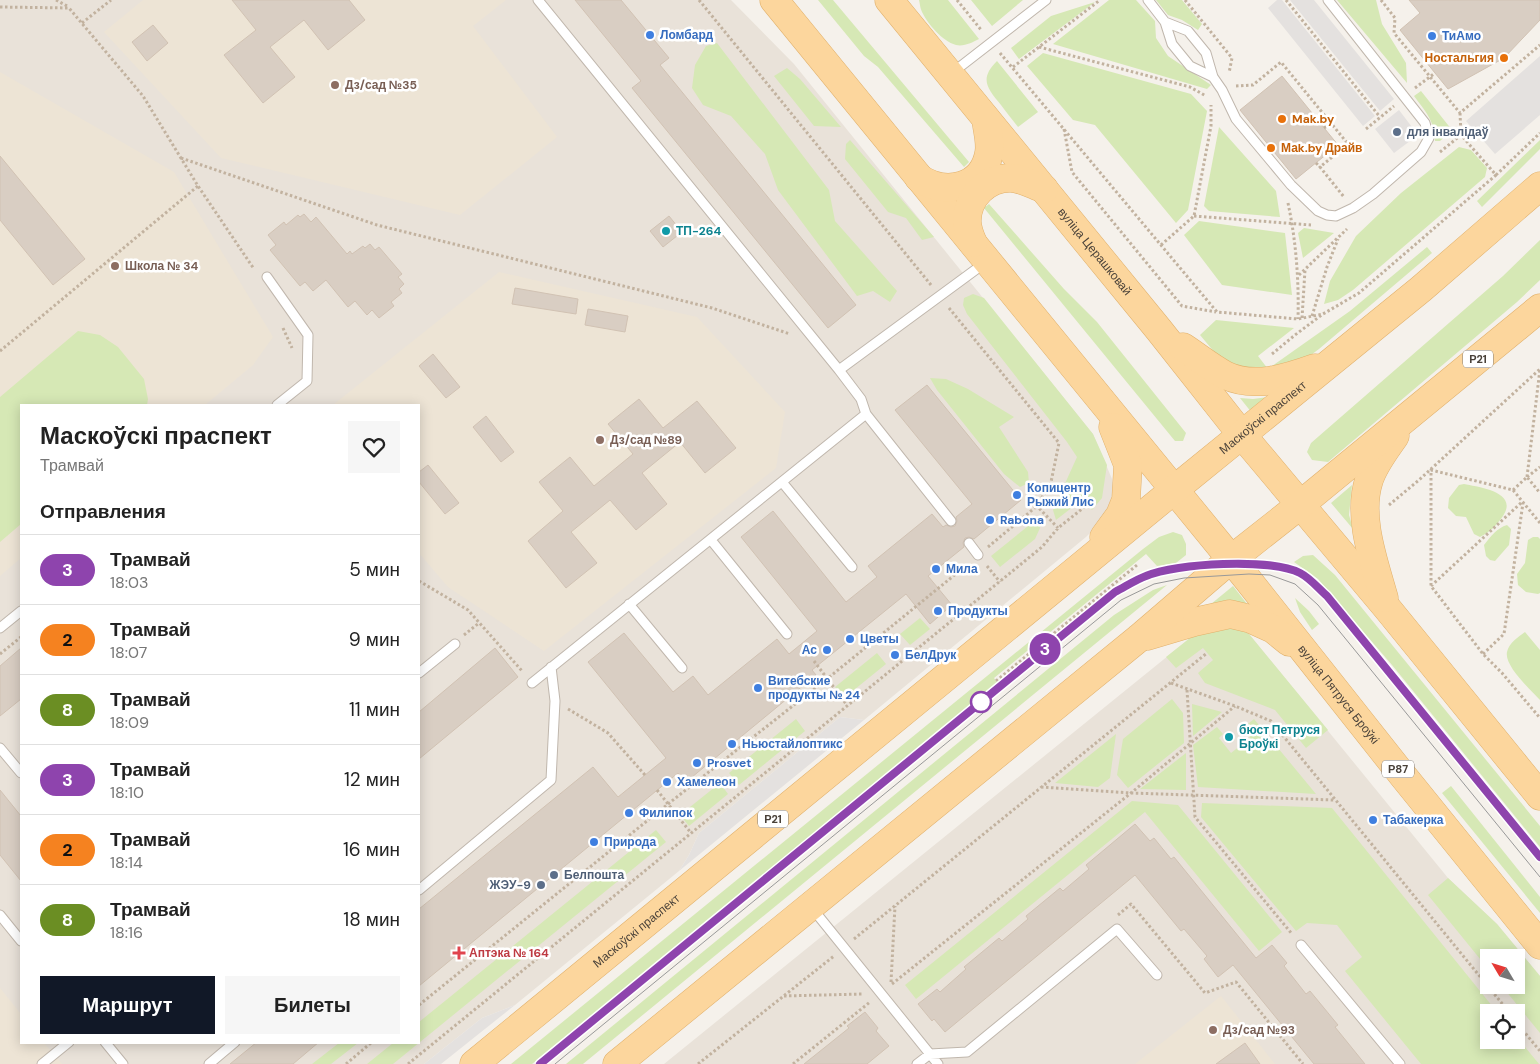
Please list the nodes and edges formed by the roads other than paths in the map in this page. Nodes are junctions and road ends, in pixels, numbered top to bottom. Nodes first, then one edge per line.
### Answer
1 (538, 0) edge
2 (774, 0) edge
3 (889, 0) edge
4 (1046, 0) edge
5 (1148, 0) edge
6 (1328, 0) edge
7 (1165, 22) junction
8 (950, 74) junction
9 (1213, 77) junction
10 (986, 119) junction
11 (919, 178) junction
12 (1540, 186) edge
13 (1044, 189) junction
14 (980, 252) junction
15 (263, 276) road end
16 (1540, 308) edge
17 (1159, 330) junction
18 (1333, 361) junction
19 (839, 370) junction
20 (1098, 396) junction
21 (278, 404) edge
22 (1416, 409) junction
23 (866, 414) junction
24 (1242, 435) junction
25 (782, 482) junction
26 (1174, 489) junction
27 (1300, 505) junction
28 (951, 521) dead end
29 (711, 540) junction
30 (969, 543) dead end
31 (978, 555) road end
32 (1231, 559) junction
33 (852, 567) dead end
34 (1072, 573) junction
35 (629, 604) junction
36 (1387, 608) junction
37 (20, 612) edge
38 (0, 628) edge
39 (788, 634) dead end
40 (1139, 638) junction
41 (454, 644) dead end
42 (1315, 664) junction
43 (552, 667) junction
44 (682, 668) dead end
45 (420, 672) edge
46 (532, 683) road end
47 (0, 748) edge
48 (20, 772) edge
49 (1540, 796) edge
50 (420, 889) edge
51 (811, 906) junction
52 (0, 915) edge
53 (20, 940) edge
54 (1301, 945) road end
55 (1540, 946) edge
56 (1156, 975) dead end
57 (67, 1044) edge
58 (107, 1044) edge
59 (233, 1044) edge
60 (930, 1054) junction
61 (42, 1064) edge
62 (123, 1064) edge
63 (209, 1064) edge
64 (474, 1064) edge
65 (617, 1064) edge
66 (917, 1064) edge
67 (938, 1064) edge
68 (1400, 1064) edge

1 - 19 lane
2 - 11 main road
3 - 8 main road, вуліца Церашковай
4 - 8 lane
5 - 7 lane
6 - 9 lane
7 - 9 lane
7 - 9 lane
8 - 10 main road, вуліца Церашковай
10 - 11 main road
10 - 13 main road, вуліца Церашковай
11 - 14 main road
12 - 18 main road, Маскоўскі праспект / Р21
13 - 14 main road
13 - 17 main road, вуліца Церашковай
14 - 19 lane
14 - 20 main road
15 - 21 lane
16 - 22 main road, Р21
17 - 18 main road
17 - 24 main road, вуліца Церашковай
18 - 24 main road, Маскоўскі праспект / Р21
19 - 23 lane
20 - 26 main road
20 - 34 main road
22 - 27 main road, Р21
22 - 36 main road
23 - 25 lane
23 - 28 lane
24 - 26 main road, Маскоўскі праспект / Р21
24 - 27 main road, вуліца Церашковай
25 - 29 lane
25 - 33 lane
26 - 32 main road, вуліца Пятруся Броўкі / Р87
26 - 34 main road, Маскоўскі праспект / Р21
27 - 32 main road, Р21
27 - 36 main road
29 - 35 lane
29 - 39 lane
30 - 31 lane
32 - 40 main road, Р21
32 - 42 main road, вуліца Пятруся Броўкі / Р87
34 - 64 main road, Маскоўскі праспект / Р21
35 - 43 lane
35 - 44 lane
36 - 49 main road
37 - 38 lane
40 - 42 main road, Р87
40 - 51 main road, Р21
41 - 45 lane
42 - 55 main road, вуліца Пятруся Броўкі / Р87
43 - 46 lane
43 - 50 lane
47 - 48 lane
51 - 60 lane
51 - 65 main road, Р21
52 - 53 lane
54 - 68 lane
56 - 60 lane
57 - 61 lane
58 - 62 lane
59 - 63 lane
60 - 66 lane
60 - 67 lane

